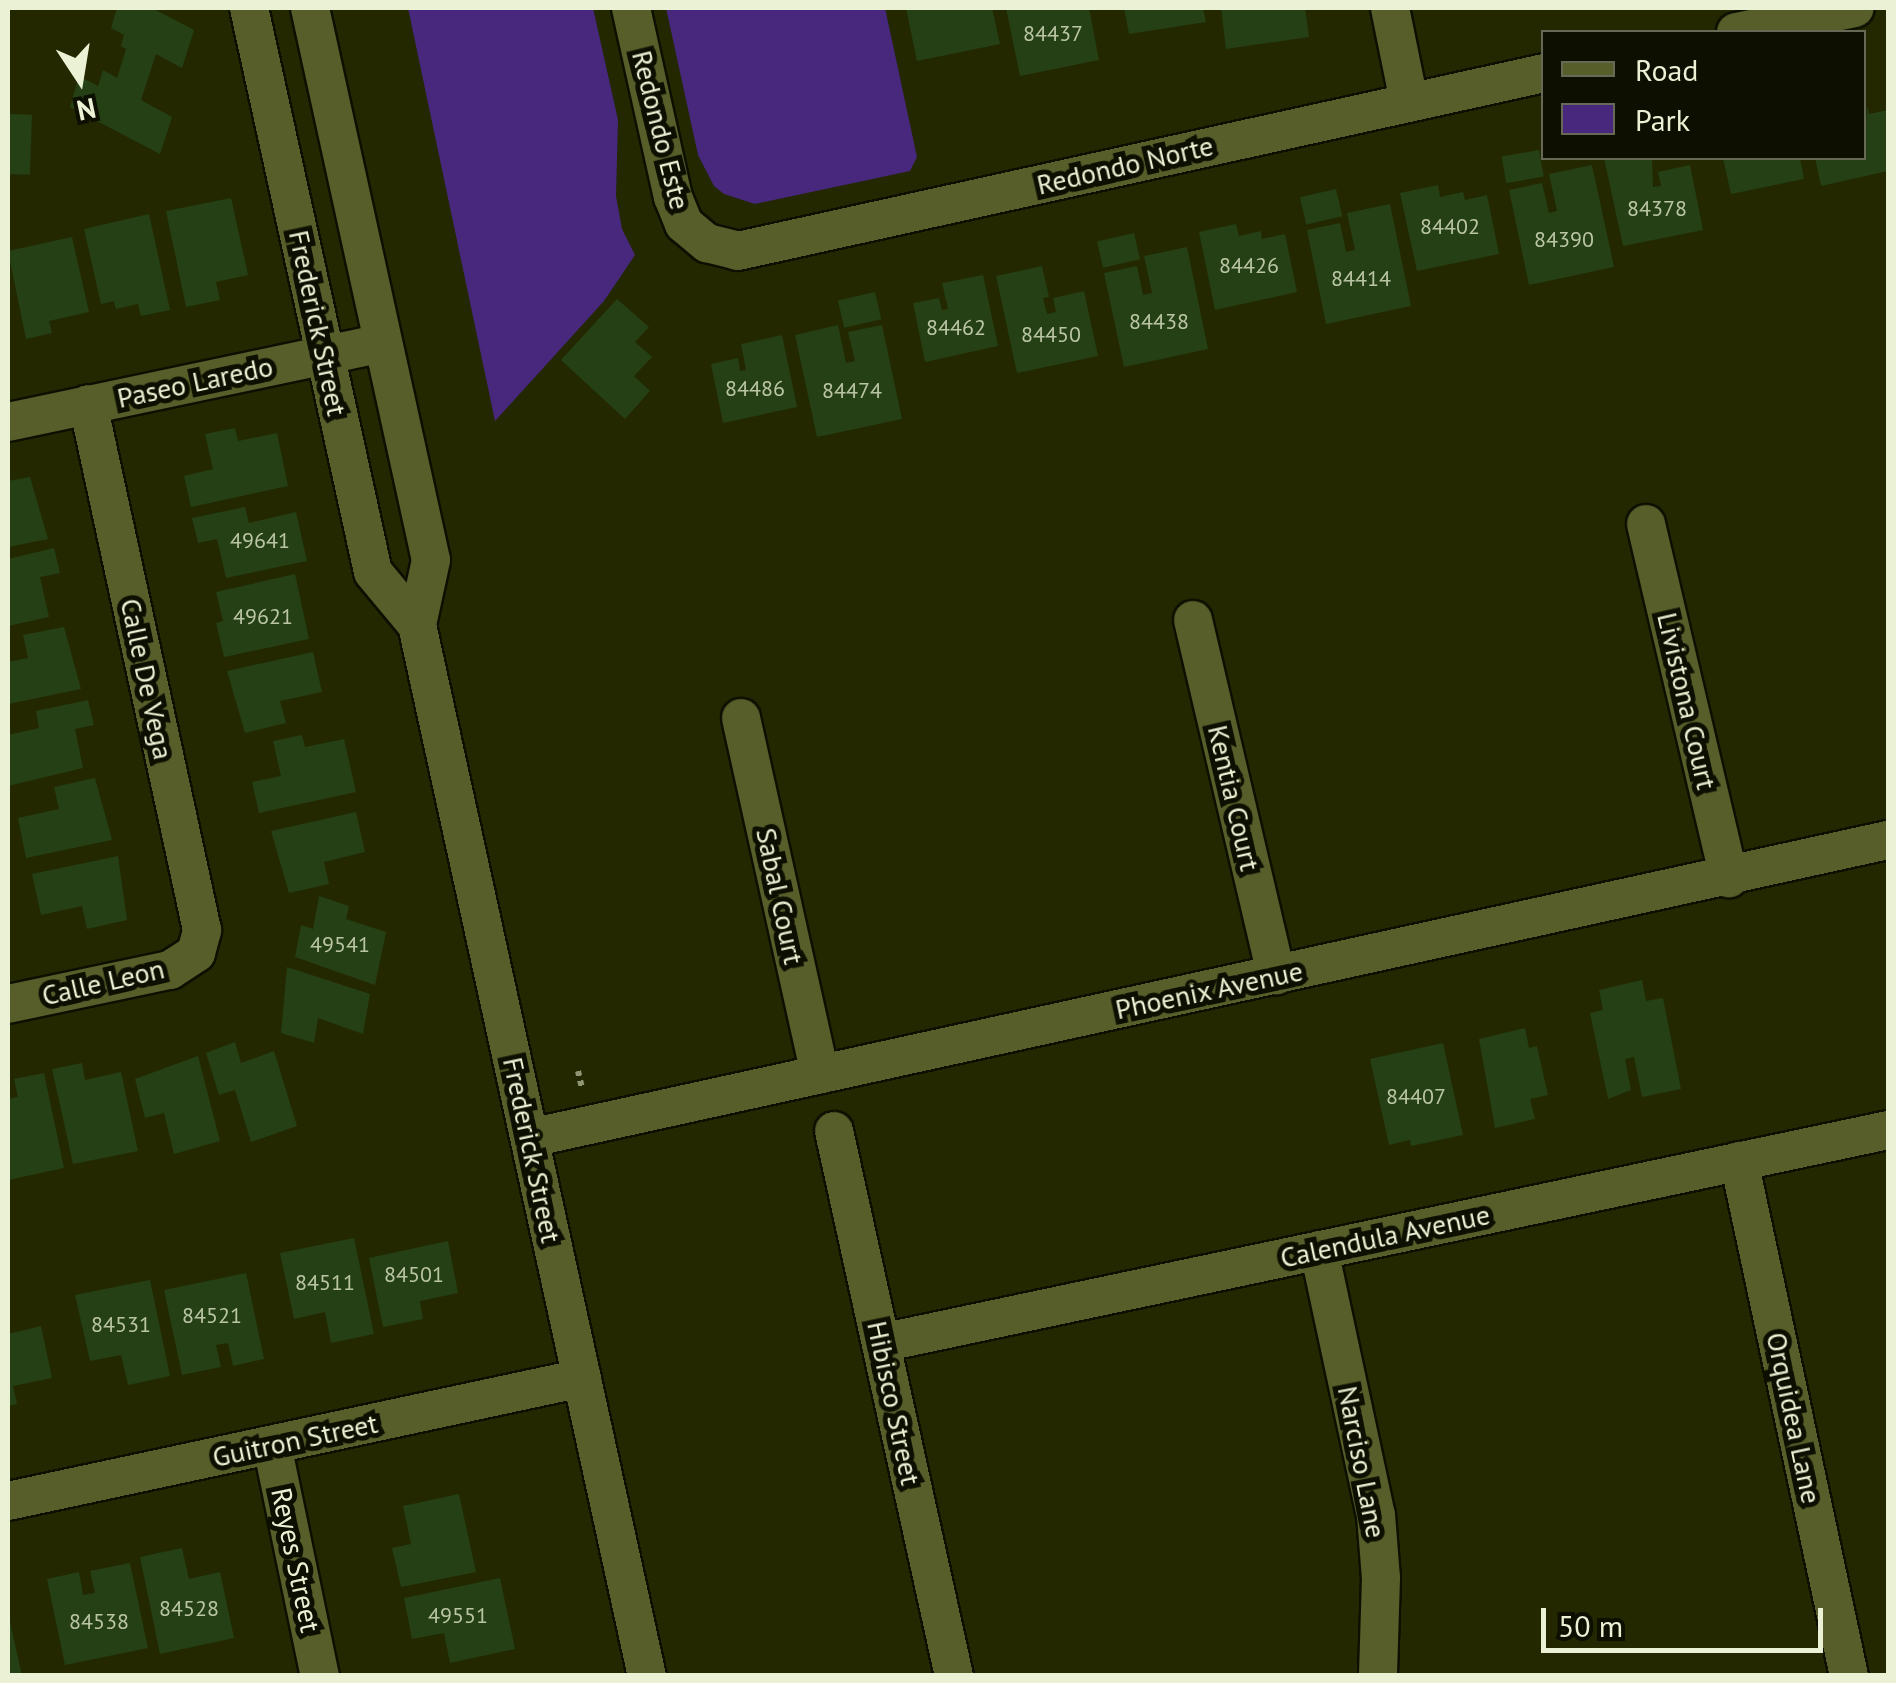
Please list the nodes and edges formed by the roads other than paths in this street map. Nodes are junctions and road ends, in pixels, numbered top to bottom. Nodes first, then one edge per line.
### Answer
1 (249, 8) edge
2 (310, 8) edge
3 (631, 8) edge
4 (1390, 8) edge
5 (1855, 8) edge
6 (1746, 30) edge
7 (1541, 74) edge
8 (1409, 101) junction
9 (707, 244) joint
10 (383, 343) junction
11 (326, 355) junction
12 (88, 404) junction
13 (8, 422) edge
14 (1646, 524) dead end
15 (1193, 620) dead end
16 (417, 624) junction
17 (741, 718) dead end
18 (1888, 840) edge
19 (1729, 878) junction
20 (196, 954) joint
21 (1276, 975) junction
22 (8, 1004) edge
23 (820, 1074) junction
24 (1888, 1130) edge
25 (834, 1131) dead end
26 (530, 1138) junction
27 (1739, 1161) junction
28 (1319, 1250) junction
29 (880, 1343) junction
30 (582, 1378) junction
31 (272, 1445) junction
32 (8, 1500) edge
33 (320, 1676) edge
34 (646, 1676) edge
35 (954, 1676) edge
36 (1378, 1676) edge
37 (1849, 1676) edge

1 - 11 street, Frederick Street
2 - 10 street, Frederick Street
3 - 9 street, Redondo Este
4 - 8 street
5 - 6 street
7 - 8 street, Redondo Norte
8 - 9 street, Redondo Norte
10 - 11 street, Paseo Laredo
10 - 16 street, Frederick Street
11 - 12 street, Paseo Laredo
11 - 16 street, Frederick Street
12 - 13 street, Paseo Laredo
12 - 20 street, Calle De Vega
14 - 19 street, Livistona Court
15 - 21 street, Kentia Court
16 - 26 street, Frederick Street
17 - 23 street, Sabal Court
18 - 19 street, Phoenix Avenue
19 - 21 street, Phoenix Avenue
20 - 22 street, Calle Leon
21 - 23 street, Phoenix Avenue
23 - 26 street, Phoenix Avenue
24 - 27 street, Calendula Avenue
25 - 29 street, Hibisco Street
26 - 30 street, Frederick Street
27 - 28 street, Calendula Avenue
27 - 37 street, Orquidea Lane
28 - 29 street, Calendula Avenue
28 - 36 street, Narciso Lane
29 - 35 street, Hibisco Street
30 - 31 street, Guitron Street
30 - 34 street, Frederick Street
31 - 32 street, Guitron Street
31 - 33 street, Reyes Street

